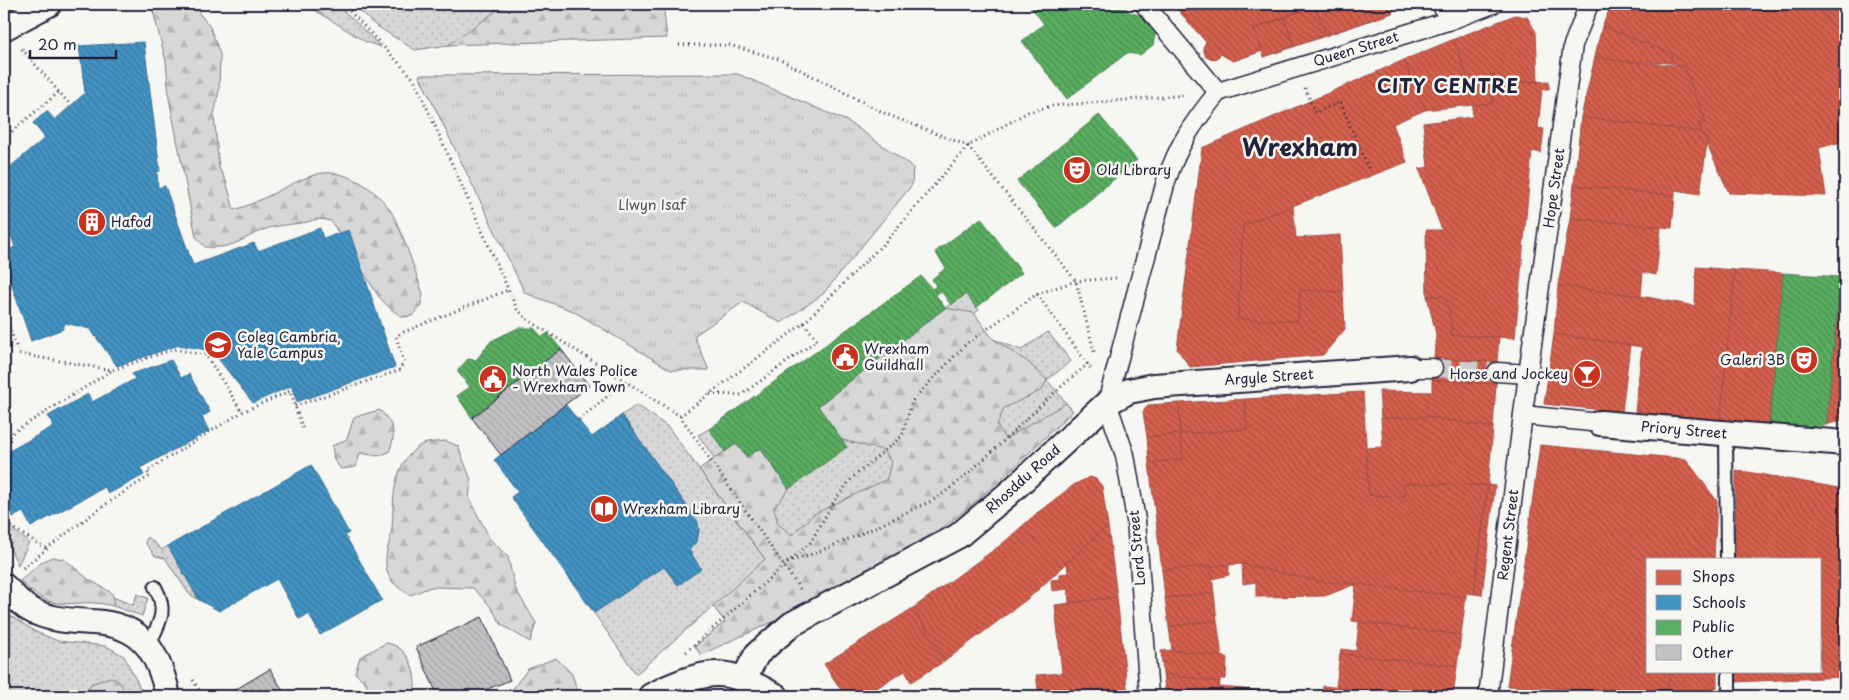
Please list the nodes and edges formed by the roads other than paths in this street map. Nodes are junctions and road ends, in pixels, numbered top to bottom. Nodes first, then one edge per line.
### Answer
1 (49, 4) edge
2 (1144, 4) edge
3 (1442, 4) edge
4 (1493, 4) edge
5 (1589, 4) edge
6 (1448, 21) junction
7 (4, 28) edge
8 (1218, 92) junction
9 (1410, 368) joint
10 (1433, 368) tunnel mouth
11 (1497, 372) tunnel mouth
12 (1528, 374) junction
13 (1107, 403) junction
14 (1523, 415) junction
15 (1600, 423) joint
16 (1726, 434) junction
17 (1845, 443) edge
18 (1727, 558) edge
19 (12, 578) edge
20 (155, 587) dead end
21 (149, 644) junction
22 (1729, 672) edge
23 (743, 680) junction
24 (168, 696) edge
25 (651, 696) edge
26 (776, 696) edge
27 (1149, 696) edge
28 (1488, 696) edge
29 (1729, 696) edge

1 - 7 street
2 - 8 street
3 - 6 street
4 - 6 street, Queen Street
5 - 12 street, Hope Street
6 - 8 street, Queen Street
8 - 13 street
9 - 10 street, Argyle Street
9 - 13 street, Argyle Street
11 - 12 street
12 - 14 street, Regent Street
13 - 23 street, Rhosddu Road
13 - 27 street, Lord Street
14 - 15 street, Priory Street
14 - 28 street, Regent Street
15 - 16 street, Priory Street
16 - 17 street, Priory Street
16 - 18 lane
19 - 21 street
20 - 21 lane
21 - 24 street
22 - 29 lane
23 - 25 street
23 - 26 street

